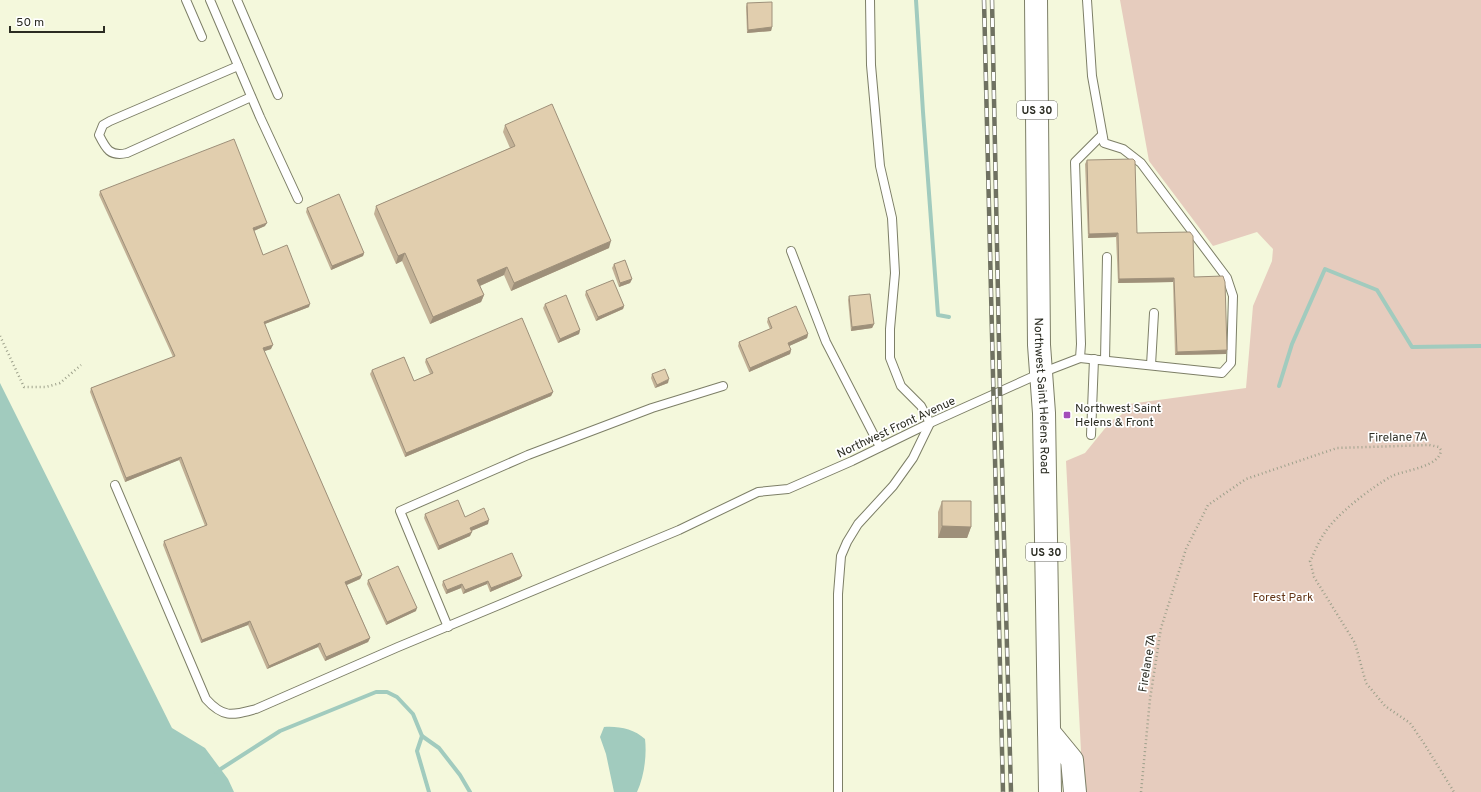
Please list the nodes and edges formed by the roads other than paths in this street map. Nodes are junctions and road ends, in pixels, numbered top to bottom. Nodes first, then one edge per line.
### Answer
1 (186, 0) edge
2 (210, 0) edge
3 (237, 0) edge
4 (870, 0) edge
5 (1036, 0) edge
6 (1087, 0) edge
7 (202, 37) dead end
8 (238, 66) junction
9 (278, 95) dead end
10 (251, 97) junction
11 (1102, 135) junction
12 (298, 199) dead end
13 (791, 251) dead end
14 (1107, 257) dead end
15 (1154, 313) dead end
16 (1080, 358) junction
17 (1094, 358) junction
18 (1105, 360) junction
19 (1151, 365) junction
20 (1041, 373) junction
21 (723, 386) dead end
22 (930, 423) junction
23 (1090, 434) dead end
24 (880, 447) junction
25 (115, 485) dead end
26 (448, 626) junction
27 (1049, 732) junction
28 (838, 792) edge
29 (1050, 792) edge
30 (1075, 792) edge

1 - 7 lane
2 - 8 lane
3 - 9 lane
4 - 22 lane
5 - 20 main road, Northwest Saint Helens Road / US 30
6 - 11 lane
8 - 10 lane
8 - 10 lane
10 - 12 lane
11 - 16 lane
11 - 19 lane
13 - 24 lane
14 - 18 lane
15 - 19 lane
16 - 17 lane
16 - 20 lane, Northwest Front Avenue
17 - 18 lane
17 - 23 lane
18 - 19 lane
20 - 22 lane, Northwest Front Avenue
20 - 27 main road, Northwest Saint Helens Road / US 30
21 - 26 lane
22 - 24 lane, Northwest Front Avenue
22 - 28 lane
24 - 26 lane, Northwest Front Avenue
25 - 26 lane, Northwest Front Avenue
27 - 29 main road, Northwest Saint Helens Road / US 30
27 - 30 main road

